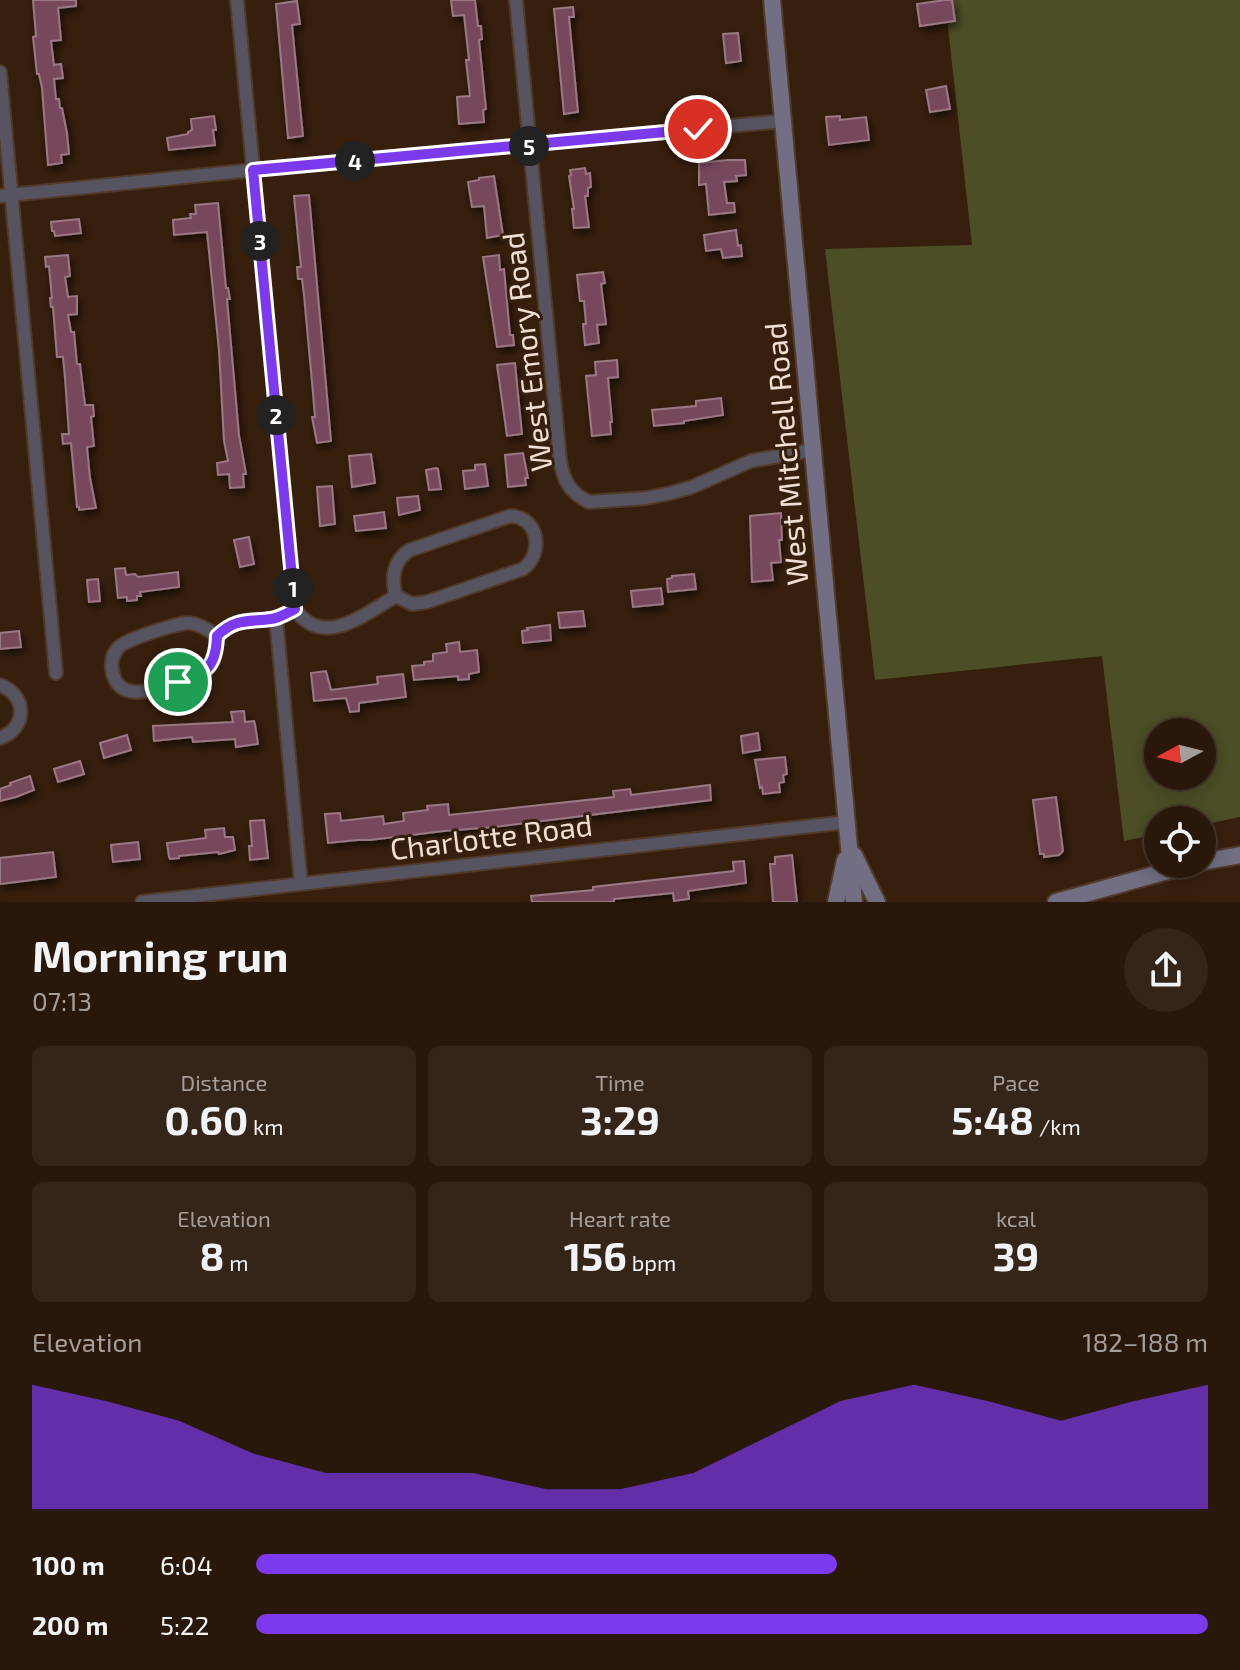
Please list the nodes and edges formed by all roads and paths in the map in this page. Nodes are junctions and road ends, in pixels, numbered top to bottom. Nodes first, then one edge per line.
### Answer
1 (237, 0) edge
2 (516, 0) edge
3 (772, 0) edge
4 (0, 72) edge
5 (783, 121) junction
6 (529, 146) junction
7 (253, 170) junction
8 (6, 196) edge
9 (813, 450) junction
10 (396, 596) junction
11 (295, 609) junction
12 (276, 618) junction
13 (217, 636) junction
14 (56, 673) dead end
15 (0, 685) edge
16 (0, 738) edge
17 (847, 822) junction
18 (848, 843) junction
19 (1240, 855) edge
20 (1216, 859) edge
21 (1144, 878) edge
22 (301, 884) junction
23 (142, 902) edge
24 (836, 902) edge
25 (854, 902) edge
26 (877, 902) edge
27 (1056, 902) edge

1 - 7 street
2 - 6 street, West Emory Road
3 - 5 main road, West Mitchell Road
4 - 8 street
5 - 6 street
5 - 9 main road, West Mitchell Road
6 - 7 street
6 - 9 street, West Emory Road
7 - 8 street
7 - 11 street
8 - 14 street
9 - 17 main road, West Mitchell Road
10 - 10 street
10 - 11 street
11 - 12 street
12 - 13 street
12 - 22 street
13 - 13 street
15 - 16 street
17 - 18 main road, West Mitchell Road
17 - 22 street, Charlotte Road
18 - 24 main road
18 - 25 main road, West Mitchell Road
18 - 26 main road
19 - 20 main road
21 - 27 main road
22 - 23 street, Charlotte Road

